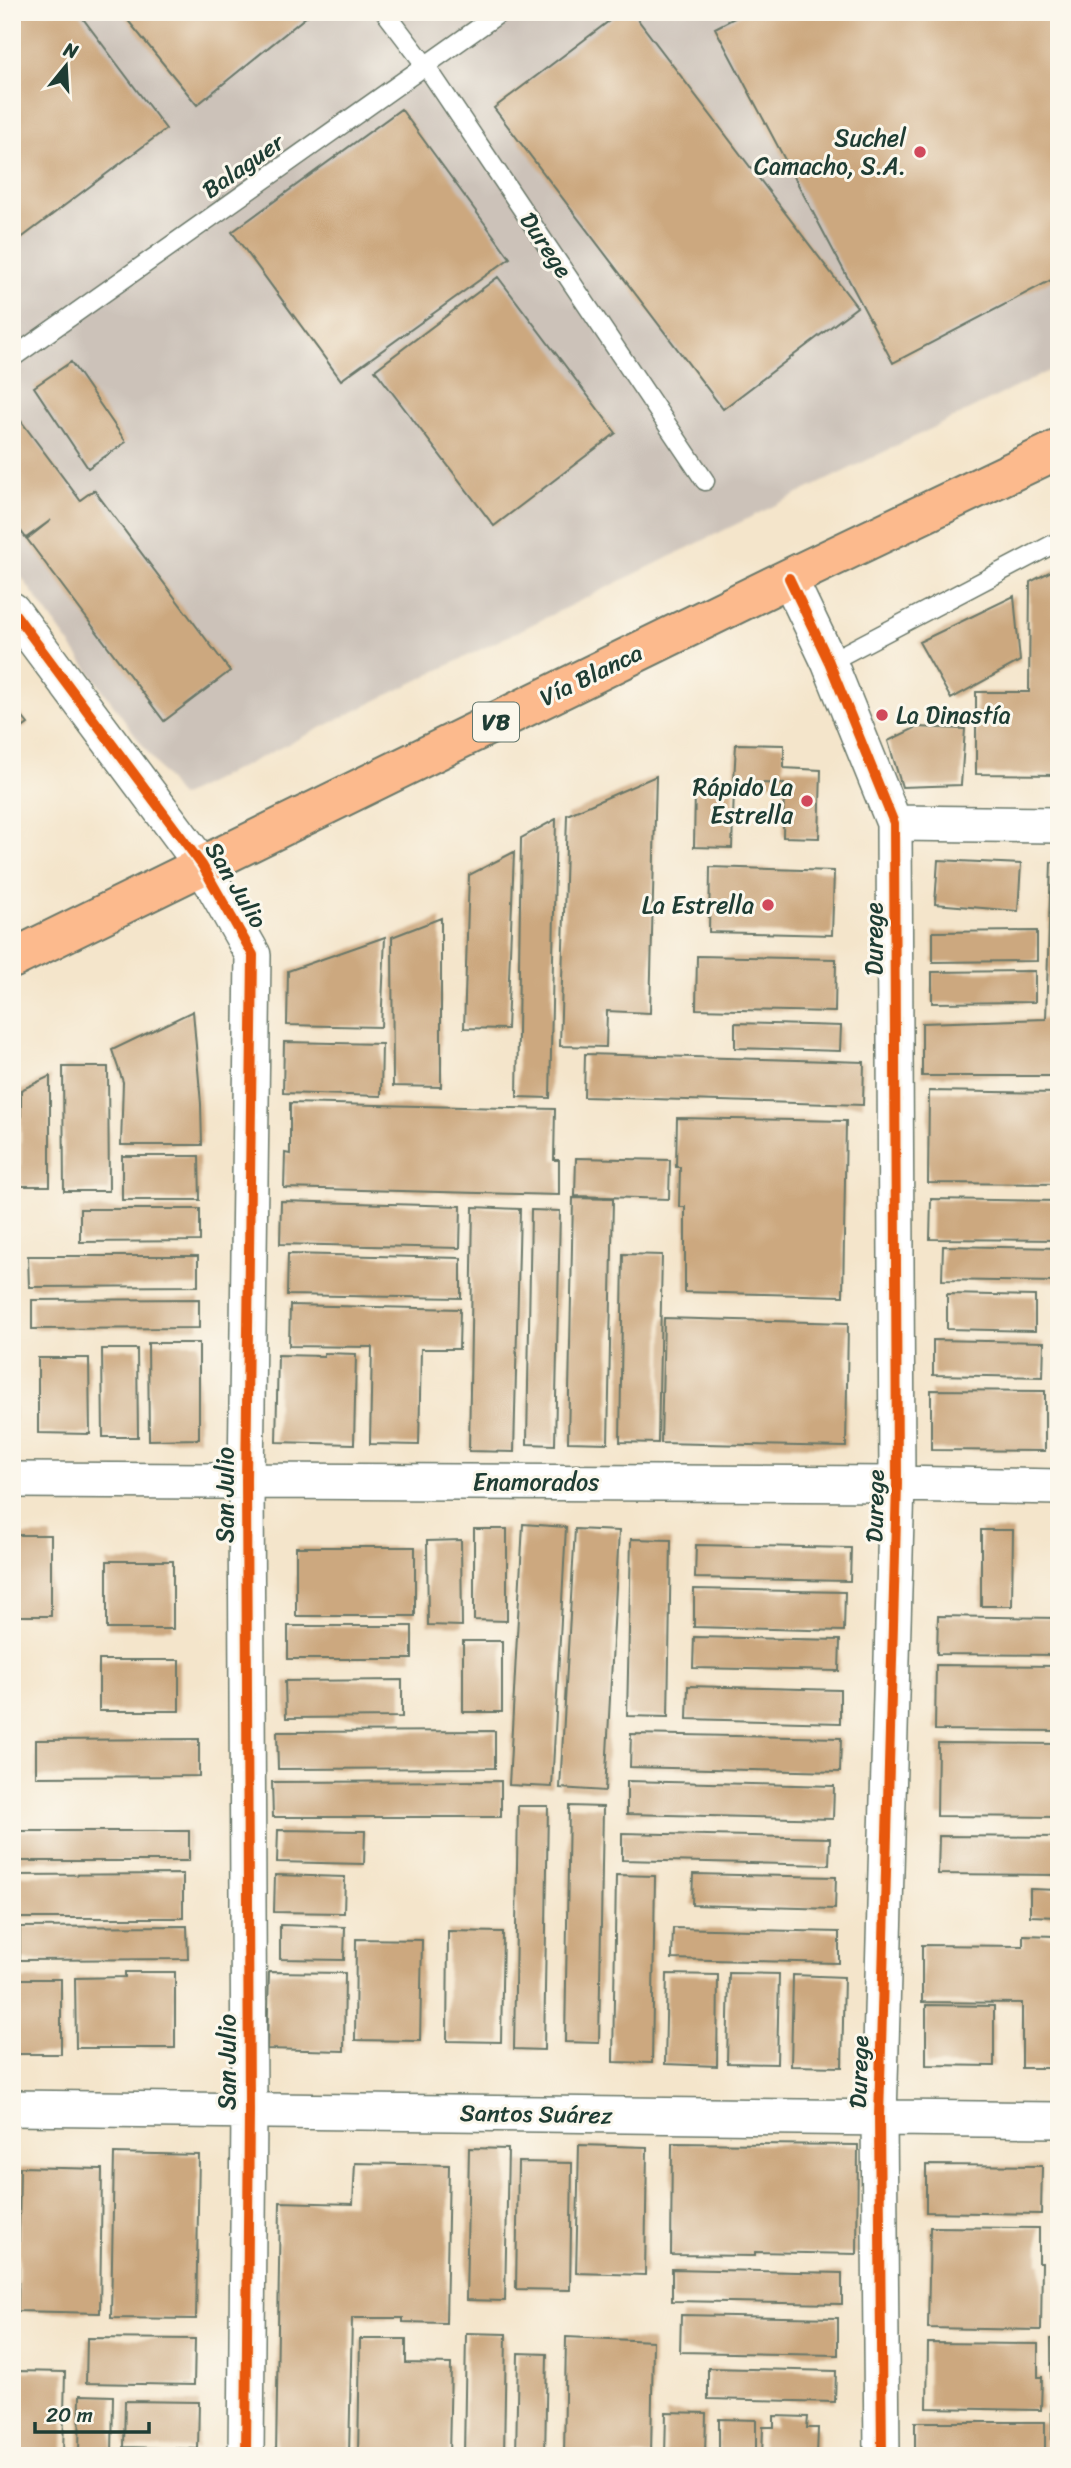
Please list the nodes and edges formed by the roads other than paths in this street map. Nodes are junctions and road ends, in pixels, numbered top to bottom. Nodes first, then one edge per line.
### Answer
1 (385, 12) edge
2 (501, 12) edge
3 (426, 66) junction
4 (12, 358) edge
5 (1059, 449) edge
6 (705, 481) dead end
7 (1059, 541) edge
8 (789, 578) junction
9 (12, 610) edge
10 (829, 662) junction
11 (894, 823) junction
12 (1059, 825) edge
13 (202, 865) junction
14 (12, 959) edge
15 (12, 1480) edge
16 (246, 1480) junction
17 (897, 1484) junction
18 (1059, 1487) edge
19 (12, 2108) edge
20 (249, 2111) junction
21 (879, 2117) junction
22 (1059, 2120) edge
23 (246, 2456) edge
24 (882, 2456) edge

1 - 3 lane, Durege
2 - 3 lane, Balaguer
3 - 4 lane, Balaguer
3 - 6 lane, Durege
5 - 8 main road, Vía Blanca / VB
7 - 10 lane
8 - 10 street, Durege
8 - 13 main road, Vía Blanca / VB
9 - 13 street, San Julio
10 - 11 street, Durege
11 - 12 street
11 - 17 street, Durege
13 - 14 main road, Vía Blanca / VB
13 - 16 street, San Julio
15 - 16 street, Enamorados
16 - 17 street, Enamorados
16 - 20 street, San Julio
17 - 18 street, Enamorados
17 - 21 street, Durege
19 - 20 street, Santos Suárez
20 - 21 street, Santos Suárez
20 - 23 street, San Julio
21 - 22 street, Santos Suárez
21 - 24 street, Durege

